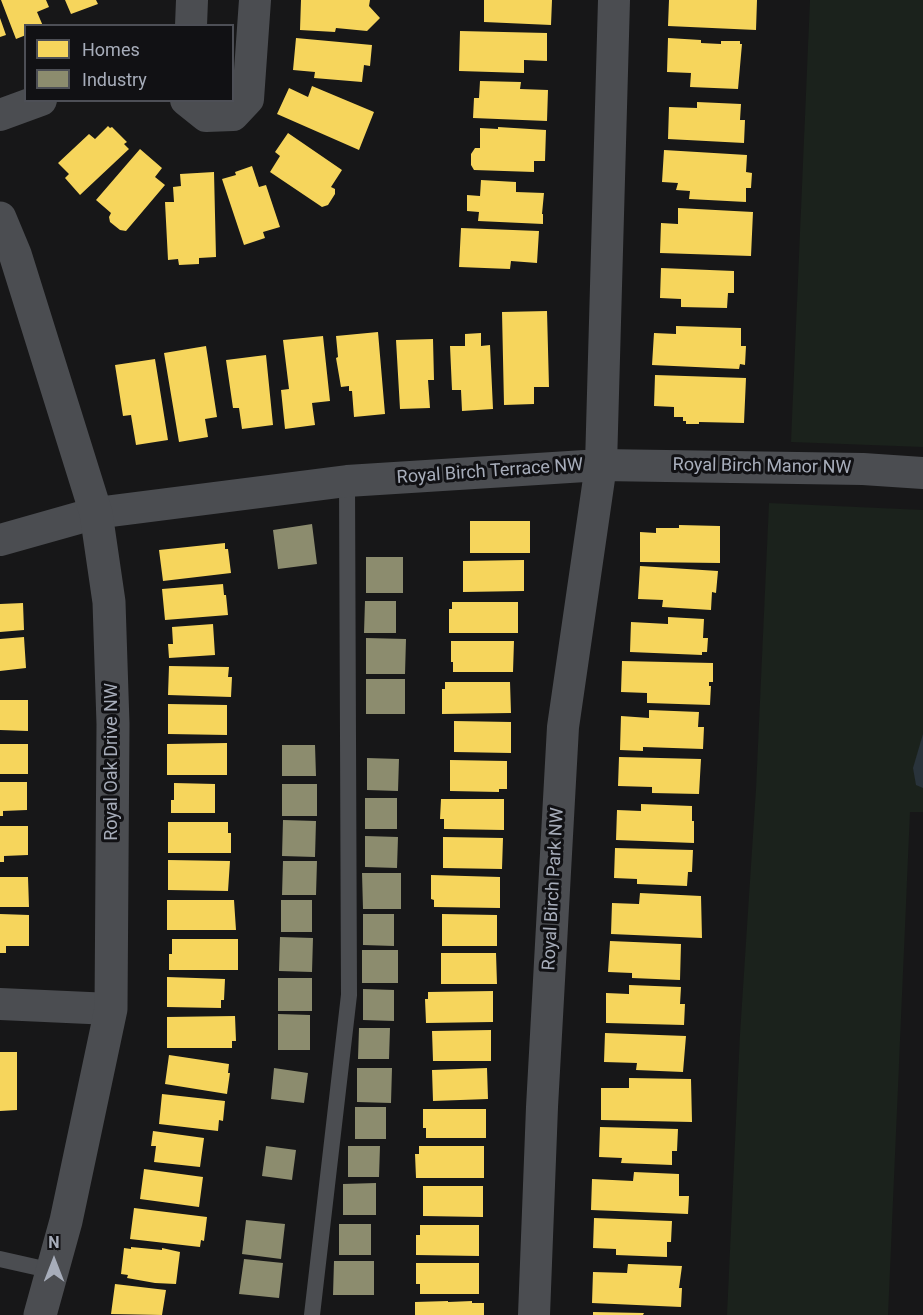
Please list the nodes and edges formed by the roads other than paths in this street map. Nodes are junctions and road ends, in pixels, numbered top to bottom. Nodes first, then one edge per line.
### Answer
1 (192, 0) edge
2 (255, 0) edge
3 (614, 0) edge
4 (190, 24) edge
5 (36, 102) edge
6 (188, 102) edge
7 (0, 115) edge
8 (0, 218) edge
9 (601, 465) junction
10 (923, 472) edge
11 (347, 481) junction
12 (96, 513) junction
13 (0, 540) edge
14 (0, 1004) edge
15 (111, 1009) junction
16 (0, 1259) edge
17 (53, 1271) junction
18 (40, 1315) edge
19 (312, 1315) edge
20 (534, 1315) edge

1 - 4 street
2 - 6 street
3 - 9 street, Royal Birch Terrace NW
5 - 7 street
8 - 12 street, Royal Oak Drive NW
9 - 10 street, Royal Birch Manor NW
9 - 11 street, Royal Birch Terrace NW
9 - 20 street, Royal Birch Park NW
11 - 12 street, Royal Birch Terrace NW
11 - 19 lane
12 - 13 street, Royal Birch Terrace NW
12 - 15 street, Royal Oak Drive NW
14 - 15 street
15 - 17 street, Royal Oak Drive NW
16 - 17 lane
17 - 18 street, Royal Oak Drive NW

